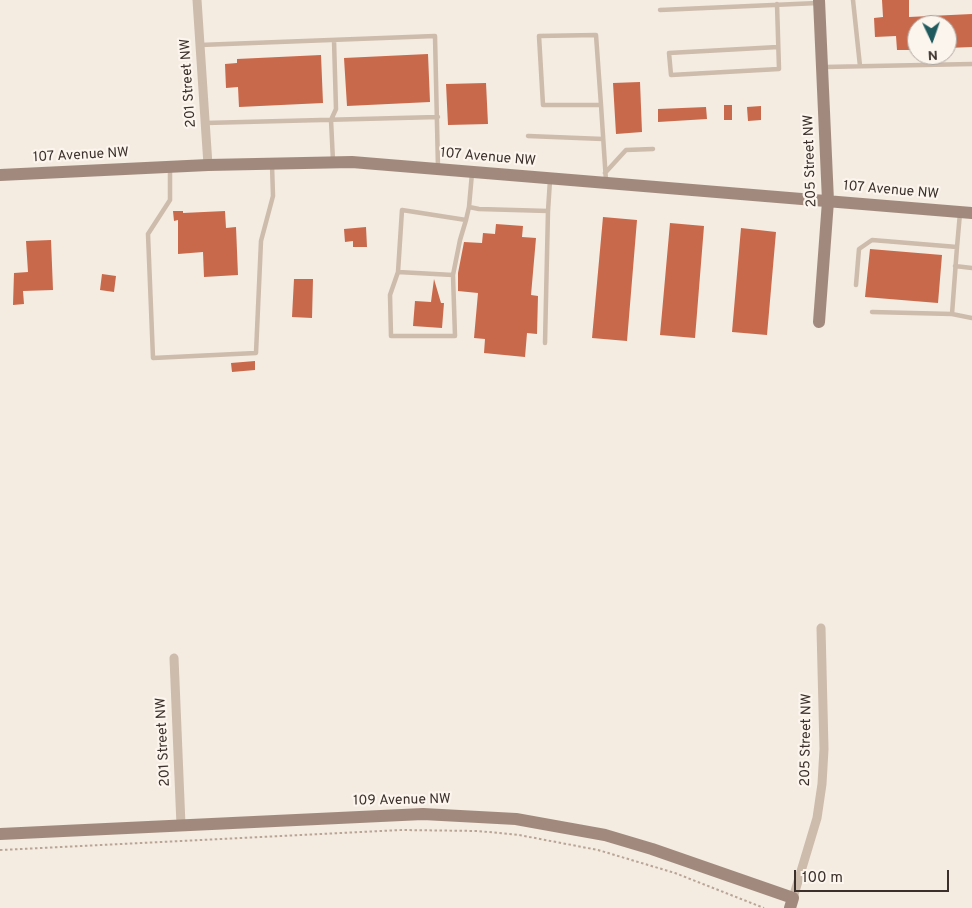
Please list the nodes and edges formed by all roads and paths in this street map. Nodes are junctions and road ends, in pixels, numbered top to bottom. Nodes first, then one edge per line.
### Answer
1 (197, 0) edge
2 (853, 0) edge
3 (819, 2) edge
4 (776, 4) junction
5 (660, 10) dead end
6 (334, 40) junction
7 (200, 45) junction
8 (778, 47) junction
9 (972, 64) edge
10 (860, 66) junction
11 (822, 67) junction
12 (601, 105) junction
13 (438, 117) junction
14 (331, 120) junction
15 (205, 123) junction
16 (528, 136) dead end
17 (603, 140) junction
18 (653, 149) dead end
19 (334, 162) junction
20 (272, 164) junction
21 (208, 165) junction
22 (170, 167) junction
23 (438, 169) junction
24 (472, 172) junction
25 (0, 175) edge
26 (550, 178) junction
27 (606, 178) junction
28 (828, 201) junction
29 (469, 207) junction
30 (548, 211) junction
31 (966, 212) edge
32 (466, 220) junction
33 (957, 247) junction
34 (955, 266) junction
35 (972, 268) edge
36 (398, 272) junction
37 (453, 275) junction
38 (856, 285) dead end
39 (872, 312) dead end
40 (952, 314) junction
41 (972, 318) edge
42 (819, 322) dead end
43 (545, 343) dead end
44 (822, 628) dead end
45 (174, 658) dead end
46 (181, 824) junction
47 (0, 834) edge
48 (0, 850) edge
49 (792, 903) edge
50 (764, 908) edge

1 - 7 street, 201 Street NW
2 - 10 lane
3 - 4 lane
3 - 11 street, 205 Street NW
4 - 5 lane
4 - 8 lane
6 - 7 lane
6 - 13 lane
6 - 14 lane
7 - 15 street, 201 Street NW
8 - 8 lane
9 - 10 lane
10 - 11 lane
11 - 28 street, 205 Street NW
12 - 12 lane
12 - 17 lane
13 - 14 lane
13 - 23 lane
14 - 15 lane
14 - 19 lane
15 - 21 street, 201 Street NW
16 - 17 lane
17 - 27 lane
18 - 27 lane
19 - 20 street, 107 Avenue NW
19 - 23 street, 107 Avenue NW
20 - 21 street, 107 Avenue NW
20 - 22 lane
21 - 22 street, 107 Avenue NW
22 - 25 street, 107 Avenue NW
23 - 24 street, 107 Avenue NW
24 - 26 street, 107 Avenue NW
24 - 29 lane
26 - 27 street, 107 Avenue NW
26 - 30 lane
27 - 28 street, 107 Avenue NW
28 - 31 street, 107 Avenue NW
28 - 42 street, 205 Street NW
29 - 30 lane
29 - 32 lane
30 - 43 lane
31 - 33 lane
32 - 36 lane
32 - 37 lane
33 - 34 lane
33 - 38 lane
34 - 35 lane
34 - 40 lane
36 - 37 lane
36 - 37 lane
39 - 40 lane
40 - 41 lane
44 - 49 street, 205 Street NW
45 - 46 street, 201 Street NW
46 - 47 street, 109 Avenue NW
46 - 49 street, 109 Avenue NW
48 - 50 path

